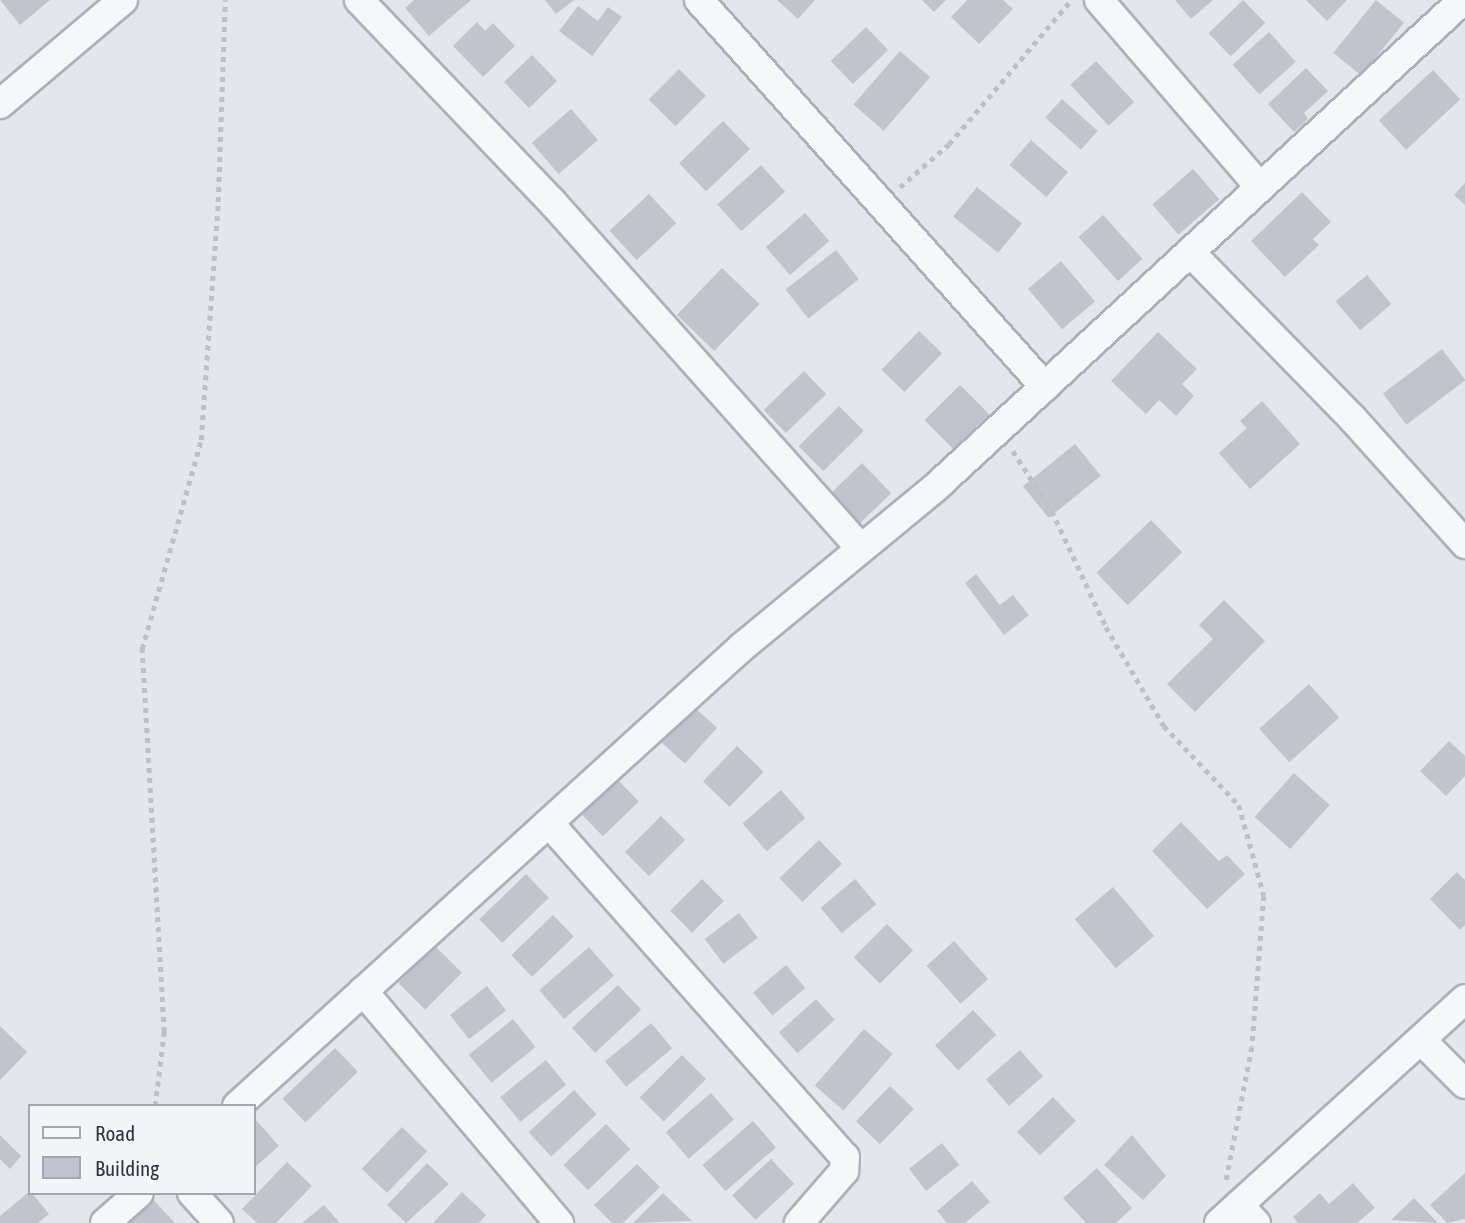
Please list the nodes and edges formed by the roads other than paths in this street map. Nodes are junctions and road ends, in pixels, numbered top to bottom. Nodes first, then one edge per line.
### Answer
1 (123, 0) edge
2 (359, 0) edge
3 (699, 0) edge
4 (1099, 0) edge
5 (1463, 0) edge
6 (1, 100) edge
7 (1260, 187) junction
8 (1189, 252) junction
9 (1045, 387) junction
10 (1465, 544) edge
11 (859, 547) junction
12 (549, 823) junction
13 (363, 991) junction
14 (1465, 999) edge
15 (1421, 1040) junction
16 (1465, 1084) edge
17 (239, 1104) edge
18 (137, 1195) edge
19 (194, 1195) edge
20 (1238, 1217) edge
21 (105, 1223) edge
22 (219, 1223) edge
23 (559, 1223) edge
24 (799, 1223) edge

1 - 6 street
2 - 11 street
3 - 9 street
4 - 7 street
5 - 7 street
7 - 8 street
8 - 9 street
8 - 10 street
9 - 11 street
11 - 12 street
12 - 13 street
12 - 24 street
13 - 17 street
13 - 23 street
14 - 15 street
15 - 16 street
15 - 20 street
18 - 21 street
19 - 22 street

